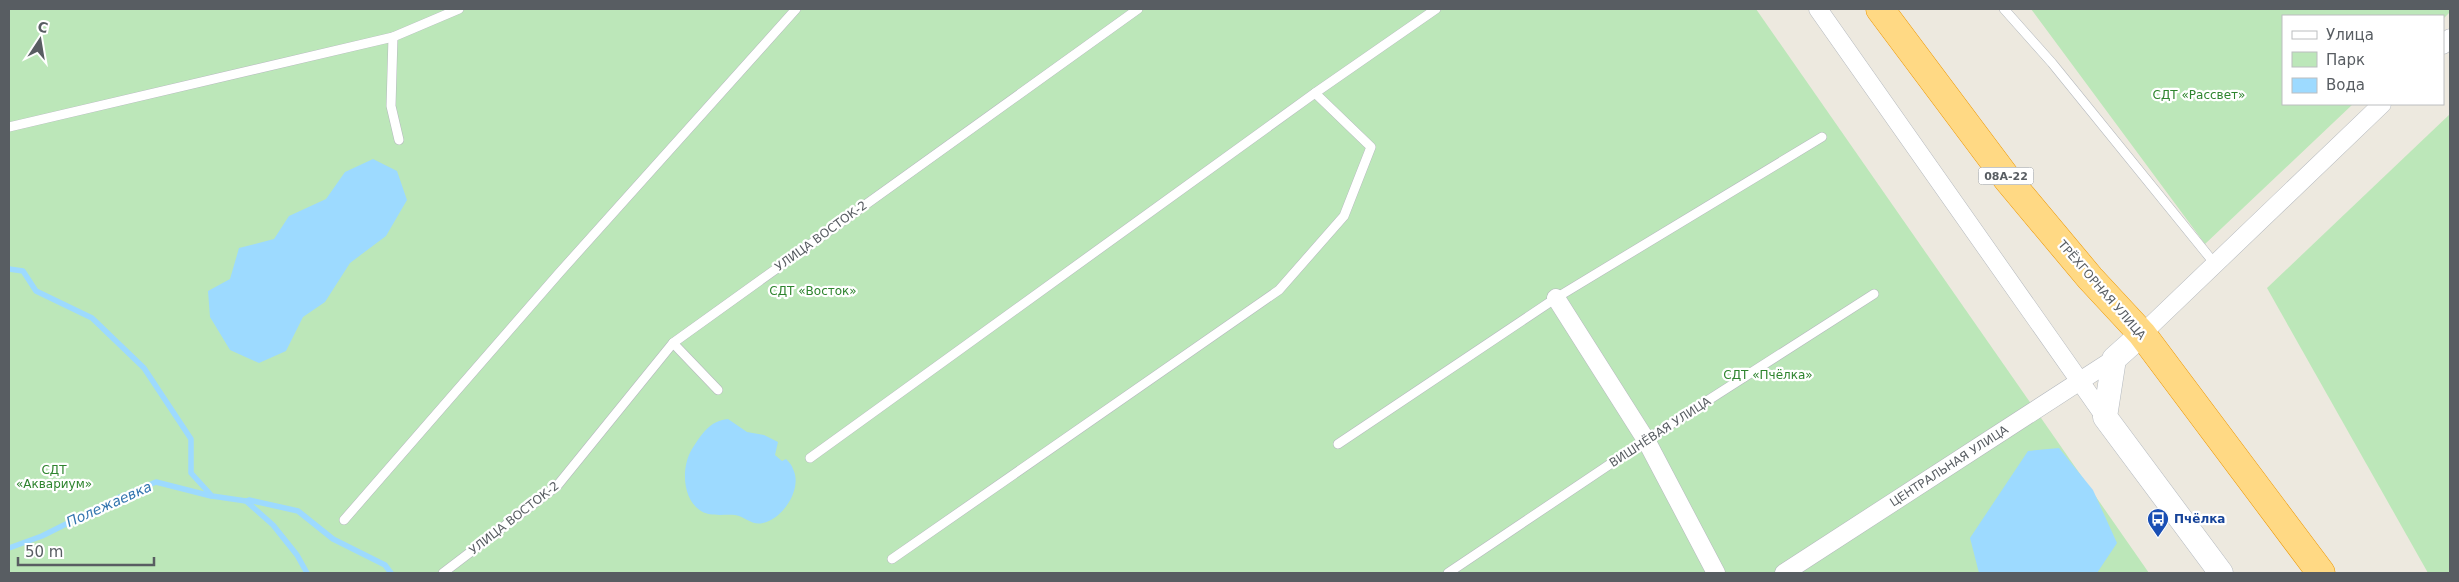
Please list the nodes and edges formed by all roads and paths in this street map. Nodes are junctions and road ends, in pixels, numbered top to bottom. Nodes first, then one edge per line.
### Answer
1 (459, 9) edge
2 (796, 9) edge
3 (1138, 9) edge
4 (1436, 9) edge
5 (1818, 9) edge
6 (1880, 9) edge
7 (2004, 9) edge
8 (393, 38) junction
9 (1315, 93) junction
10 (2381, 105) edge
11 (9, 127) edge
12 (1822, 137) dead end
13 (399, 140) dead end
14 (2215, 264) junction
15 (1874, 294) dead end
16 (1556, 298) junction
17 (2142, 334) junction
18 (673, 343) junction
19 (2114, 359) junction
20 (2079, 381) junction
21 (718, 390) dead end
22 (2105, 417) junction
23 (1646, 440) junction
24 (1338, 444) dead end
25 (810, 458) dead end
26 (344, 520) dead end
27 (892, 559) dead end
28 (443, 573) edge
29 (1448, 573) edge
30 (1716, 573) edge
31 (1784, 573) edge
32 (2222, 573) edge
33 (2320, 573) edge

1 - 8 lane
2 - 26 lane
3 - 18 lane, УЛИЦА ВОСТОК-2
4 - 9 lane
5 - 20 street
6 - 17 highway, ТРЁХГОРНАЯ УЛИЦА / 08А-22
7 - 14 lane
8 - 11 lane
8 - 13 lane
9 - 25 lane
9 - 27 lane
10 - 14 street
12 - 16 lane
14 - 17 street
15 - 23 lane, ВИШНЁВАЯ УЛИЦА
16 - 23 street
16 - 24 lane
17 - 19 street
17 - 33 highway, ТРЁХГОРНАЯ УЛИЦА / 08А-22
18 - 21 lane
18 - 28 lane, УЛИЦА ВОСТОК-2
19 - 20 street, ЦЕНТРАЛЬНАЯ УЛИЦА
19 - 22 street
20 - 22 street
20 - 31 street, ЦЕНТРАЛЬНАЯ УЛИЦА
22 - 32 street
23 - 29 lane, ВИШНЁВАЯ УЛИЦА
23 - 30 street

